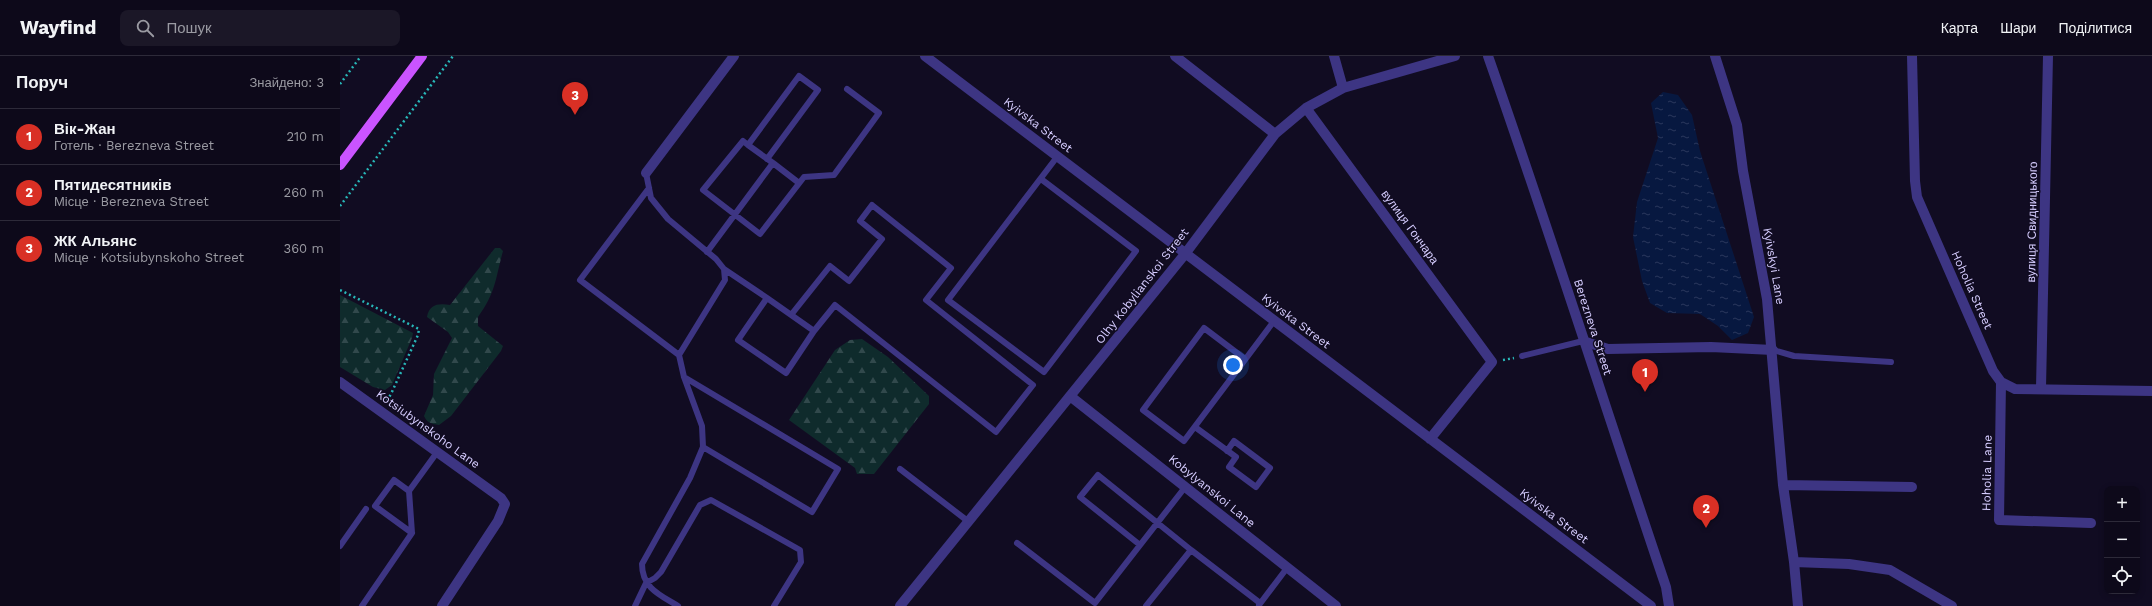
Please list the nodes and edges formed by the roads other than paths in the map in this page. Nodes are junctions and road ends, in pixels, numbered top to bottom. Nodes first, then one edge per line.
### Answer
1 (422, 56) edge
2 (734, 56) edge
3 (925, 56) edge
4 (1175, 56) edge
5 (1334, 56) edge
6 (1455, 56) edge
7 (1488, 56) edge
8 (1715, 56) edge
9 (1912, 56) edge
10 (2048, 56) edge
11 (1343, 88) junction
12 (847, 89) dead end
13 (1306, 108) junction
14 (1275, 134) junction
15 (748, 145) junction
16 (1058, 157) junction
17 (767, 159) junction
18 (773, 163) junction
19 (340, 165) edge
20 (646, 173) joint
21 (1041, 179) junction
22 (799, 183) junction
23 (648, 188) junction
24 (735, 215) junction
25 (707, 252) junction
26 (1185, 254) junction
27 (724, 269) junction
28 (767, 298) junction
29 (791, 315) junction
30 (1274, 321) junction
31 (814, 331) junction
32 (1583, 341) junction
33 (1773, 350) junction
34 (679, 354) junction
35 (1522, 356) road end
36 (1246, 359) junction
37 (1891, 362) dead end
38 (684, 376) junction
39 (340, 382) edge
40 (2001, 382) junction
41 (2041, 388) junction
42 (2152, 391) edge
43 (1070, 396) junction
44 (1195, 427) junction
45 (1430, 439) junction
46 (703, 447) junction
47 (1227, 451) junction
48 (438, 452) junction
49 (900, 469) dead end
50 (1783, 485) junction
51 (1186, 486) junction
52 (1912, 487) dead end
53 (409, 491) junction
54 (366, 509) dead end
55 (969, 522) junction
56 (2091, 522) dead end
57 (1157, 523) junction
58 (412, 533) junction
59 (1017, 543) dead end
60 (1140, 545) junction
61 (340, 546) edge
62 (1191, 550) junction
63 (1794, 562) junction
64 (1287, 568) junction
65 (646, 583) junction
66 (1259, 604) edge
67 (362, 606) edge
68 (442, 606) edge
69 (635, 606) edge
70 (678, 606) edge
71 (774, 606) edge
72 (900, 606) edge
73 (1146, 606) edge
74 (1336, 606) edge
75 (1651, 606) edge
76 (1669, 606) edge
77 (1798, 606) edge
78 (1952, 606) edge

1 - 19 main road
2 - 20 street
3 - 16 street, Kyivska Street
4 - 14 street
5 - 11 street
6 - 11 street, Olhy Kobylianskoi Street
7 - 32 street, Berezneva Street
8 - 33 street, Kyivskyi Lane
9 - 40 street, Hoholia Street
10 - 41 street, вулиця Свидницького
11 - 13 street, Olhy Kobylianskoi Street
12 - 22 lane
13 - 14 street, Olhy Kobylianskoi Street
13 - 45 street, вулиця Гончара
14 - 26 street, Olhy Kobylianskoi Street
15 - 17 lane
15 - 17 lane
15 - 24 lane
16 - 21 lane
16 - 26 street, Kyivska Street
17 - 18 lane
18 - 22 lane
18 - 24 lane
20 - 23 lane
21 - 21 lane
22 - 24 lane
23 - 25 lane
23 - 34 lane
24 - 25 lane
25 - 27 lane
26 - 30 street, Kyivska Street
26 - 43 street, Olhy Kobylianskoi Street
27 - 28 lane
27 - 34 lane
28 - 29 lane
28 - 31 lane
29 - 31 lane
29 - 31 lane
30 - 36 lane
30 - 45 street, Kyivska Street
32 - 33 street
32 - 35 lane
32 - 76 street, Berezneva Street
33 - 37 lane
33 - 50 street, Kyivskyi Lane
34 - 38 lane
36 - 44 lane
36 - 44 lane
38 - 46 lane
38 - 46 lane
39 - 48 street, Kotsiubynskoho Lane
40 - 41 street
40 - 56 street, Hoholia Lane
41 - 42 street
43 - 51 street, Kobylyanskoi Lane
43 - 55 street, Olhy Kobylianskoi Street
44 - 47 lane
45 - 75 street, Kyivska Street
46 - 65 lane
47 - 47 lane
48 - 53 lane
48 - 68 street, Kotsiubynskoho Lane
49 - 55 lane
50 - 52 street
50 - 63 street, Kyivskyi Lane
51 - 57 lane
51 - 64 street, Kobylyanskoi Lane
53 - 58 lane
53 - 58 lane
54 - 61 lane
55 - 72 street, Olhy Kobylianskoi Street
57 - 60 lane
57 - 60 lane
57 - 62 lane
58 - 67 lane
59 - 60 lane
62 - 66 lane
62 - 73 lane
63 - 77 street, Kyivskyi Lane
63 - 78 street
64 - 66 lane
64 - 74 street, Kobylyanskoi Lane
65 - 69 lane
65 - 70 lane
65 - 71 lane

